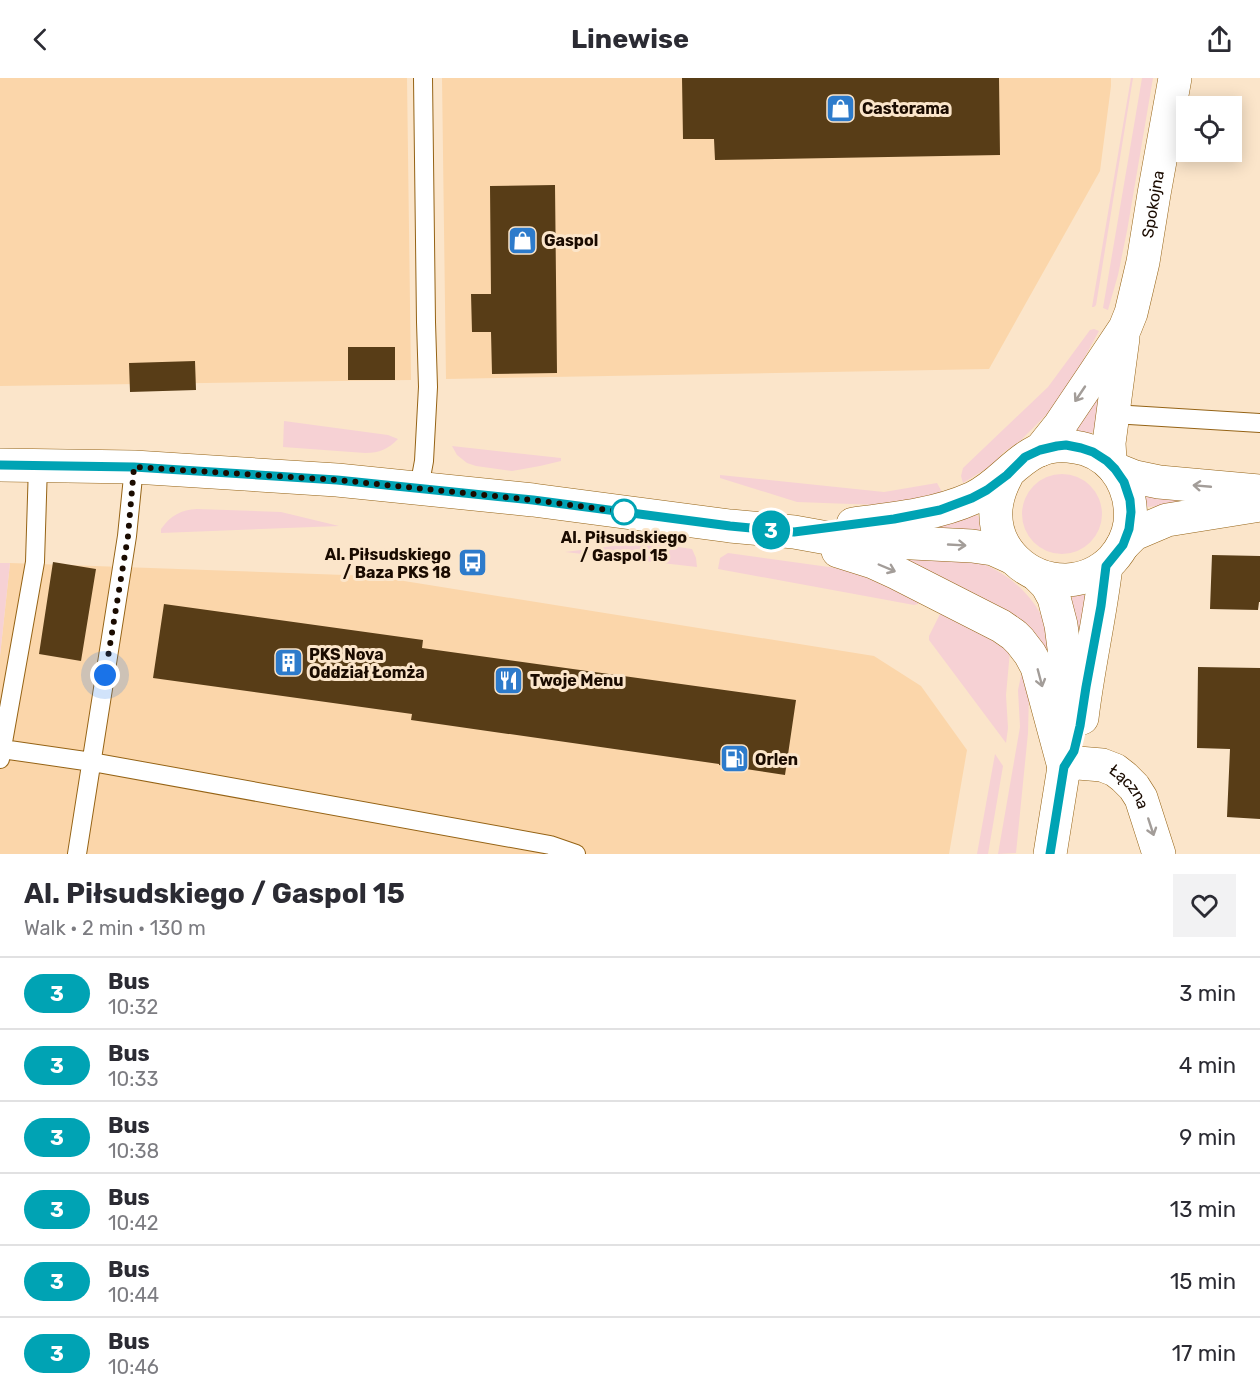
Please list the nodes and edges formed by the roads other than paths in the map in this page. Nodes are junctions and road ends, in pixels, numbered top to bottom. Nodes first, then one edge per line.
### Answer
1 (423, 78) edge
2 (1175, 78) edge
3 (1125, 328) junction
4 (1113, 414) junction
5 (1260, 423) edge
6 (1040, 450) junction
7 (0, 465) edge
8 (38, 465) junction
9 (134, 467) junction
10 (1115, 469) junction
11 (1007, 475) junction
12 (419, 488) junction
13 (1260, 491) edge
14 (1260, 506) edge
15 (794, 532) junction
16 (1114, 555) junction
17 (1025, 567) junction
18 (1, 754) edge
19 (92, 762) junction
20 (1064, 767) junction
21 (549, 850) edge
22 (77, 854) edge
23 (576, 854) edge
24 (1050, 854) edge
25 (1160, 854) edge

1 - 12 lane
2 - 3 street, Spokojna
3 - 4 street, Spokojna
3 -> 6 street, Spokojna
4 - 5 lane
4 - 10 street, Spokojna
6 - 10 street
6 - 11 street
7 - 8 street
8 - 9 street
8 - 18 lane
9 - 12 street
9 - 19 lane
13 -> 10 street
10 - 16 street
11 - 15 street
11 - 17 street
12 - 15 street
14 - 16 street
15 -> 17 street
15 -> 20 street
16 - 17 street
16 - 20 street
17 - 20 street
18 - 19 lane
19 - 21 lane
19 - 22 lane
20 - 24 street
20 -> 25 street, Łączna
21 - 23 lane

